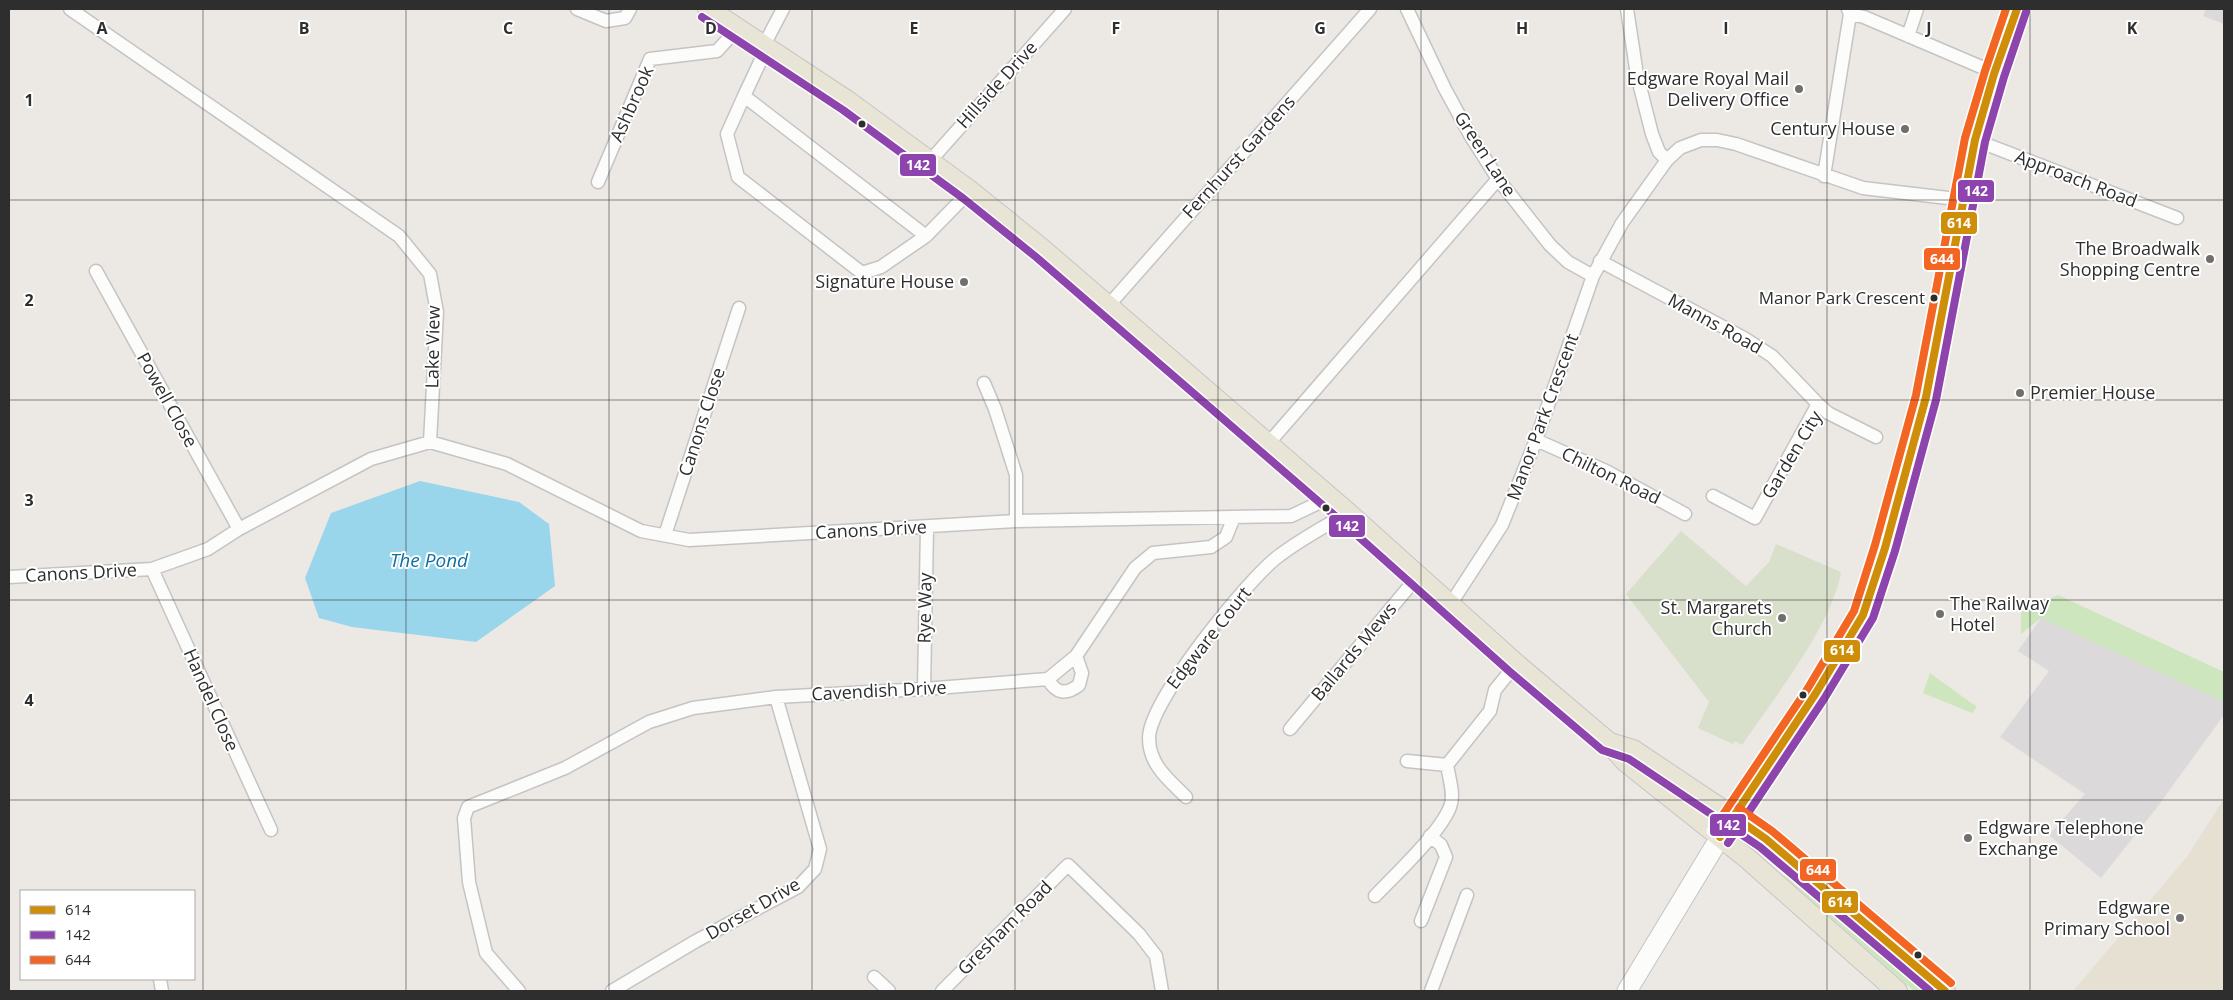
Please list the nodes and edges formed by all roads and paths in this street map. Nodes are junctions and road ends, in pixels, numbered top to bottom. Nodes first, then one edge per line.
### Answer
1 (70, 9) edge
2 (576, 9) edge
3 (630, 9) edge
4 (708, 9) edge
5 (783, 9) edge
6 (1064, 9) edge
7 (1370, 9) edge
8 (1407, 9) edge
9 (1626, 9) edge
10 (1916, 9) edge
11 (2017, 9) edge
12 (1849, 12) edge
13 (738, 28) junction
14 (1908, 36) junction
15 (765, 46) junction
16 (1994, 72) junction
17 (744, 96) junction
18 (1975, 140) junction
19 (1667, 160) junction
20 (930, 161) junction
21 (1824, 176) junction
22 (1498, 179) junction
23 (598, 182) dead end
24 (970, 191) junction
25 (1965, 200) junction
26 (2178, 218) dead end
27 (926, 236) junction
28 (1600, 261) junction
29 (96, 271) dead end
30 (1593, 276) junction
31 (1108, 306) junction
32 (739, 308) dead end
33 (984, 383) dead end
34 (1818, 404) junction
35 (1876, 438) dead end
36 (1536, 440) junction
37 (430, 442) junction
38 (1267, 445) junction
39 (1713, 496) dead end
40 (1329, 498) junction
41 (1348, 513) junction
42 (1685, 514) dead end
43 (1234, 517) junction
44 (1016, 521) junction
45 (927, 528) junction
46 (239, 529) junction
47 (665, 535) junction
48 (152, 569) junction
49 (1418, 576) junction
50 (9, 577) edge
51 (1450, 605) junction
52 (1076, 656) junction
53 (1516, 664) junction
54 (1048, 679) junction
55 (924, 689) junction
56 (776, 696) junction
57 (1290, 729) dead end
58 (1608, 742) junction
59 (1407, 761) dead end
60 (1447, 765) junction
61 (1186, 797) dead end
62 (1733, 816) junction
63 (270, 830) dead end
64 (1430, 836) junction
65 (1720, 837) junction
66 (1467, 895) dead end
67 (1375, 896) dead end
68 (1421, 921) dead end
69 (874, 977) dead end
70 (519, 991) edge
71 (612, 991) edge
72 (890, 991) edge
73 (942, 991) edge
74 (1162, 991) edge
75 (1431, 991) edge
76 (1627, 991) edge
77 (1896, 991) edge
78 (1945, 991) edge

1 - 37 street, Lake View
2 - 3 street
4 - 13 main road
5 - 15 street
6 - 20 street, Hillside Drive
7 - 31 street, Fernhurst Gardens
8 - 22 street, Green Lane
9 - 19 street
10 - 14 street
11 - 16 main road
12 - 14 street
12 - 21 street
13 - 15 main road
13 - 23 street, Ashbrook
14 - 16 street
15 - 17 street
15 - 20 main road
16 - 18 main road
17 - 27 street
17 - 27 street
18 - 25 main road
18 - 26 street, Approach Road
19 - 21 street, Manor Park Crescent
19 - 28 street, Manor Park Crescent
20 - 24 main road
21 - 25 street, Manor Park Crescent
22 - 30 street, Green Lane
22 - 38 street
24 - 27 street
24 - 31 main road
25 - 62 main road
28 - 30 street, Manor Park Crescent
28 - 34 street, Manns Road
29 - 46 street, Powell Close
30 - 36 street, Manor Park Crescent
31 - 38 main road
32 - 47 street, Canons Close
33 - 44 street
34 - 35 street, Garden City
34 - 39 street, Garden City
36 - 42 street, Chilton Road
36 - 51 street, Manor Park Crescent
37 - 46 street
37 - 47 street, Canons Drive
38 - 40 main road
40 - 41 main road
40 - 43 street, Canons Drive
41 - 49 main road
41 - 61 street, Edgware Court
43 - 44 street, Canons Drive
43 - 52 street
44 - 45 street, Canons Drive
45 - 47 street, Canons Drive
45 - 55 street, Rye Way
46 - 48 street
48 - 50 street, Canons Drive
48 - 63 street, Handel Close
49 - 51 main road
49 - 57 street, Ballards Mews
51 - 53 main road
52 - 54 street
52 - 54 street
53 - 58 main road
53 - 60 street
54 - 55 street, Cavendish Drive
55 - 56 street, Cavendish Drive
56 - 70 street, Cavendish Drive
56 - 71 street, Dorset Drive
58 - 62 main road
58 - 65 main road
59 - 60 street
60 - 64 street
62 - 65 main road
62 - 78 main road
64 - 67 street
64 - 68 street
65 - 76 main road
65 - 77 main road
66 - 75 street
69 - 72 street
73 - 74 street, Gresham Road

